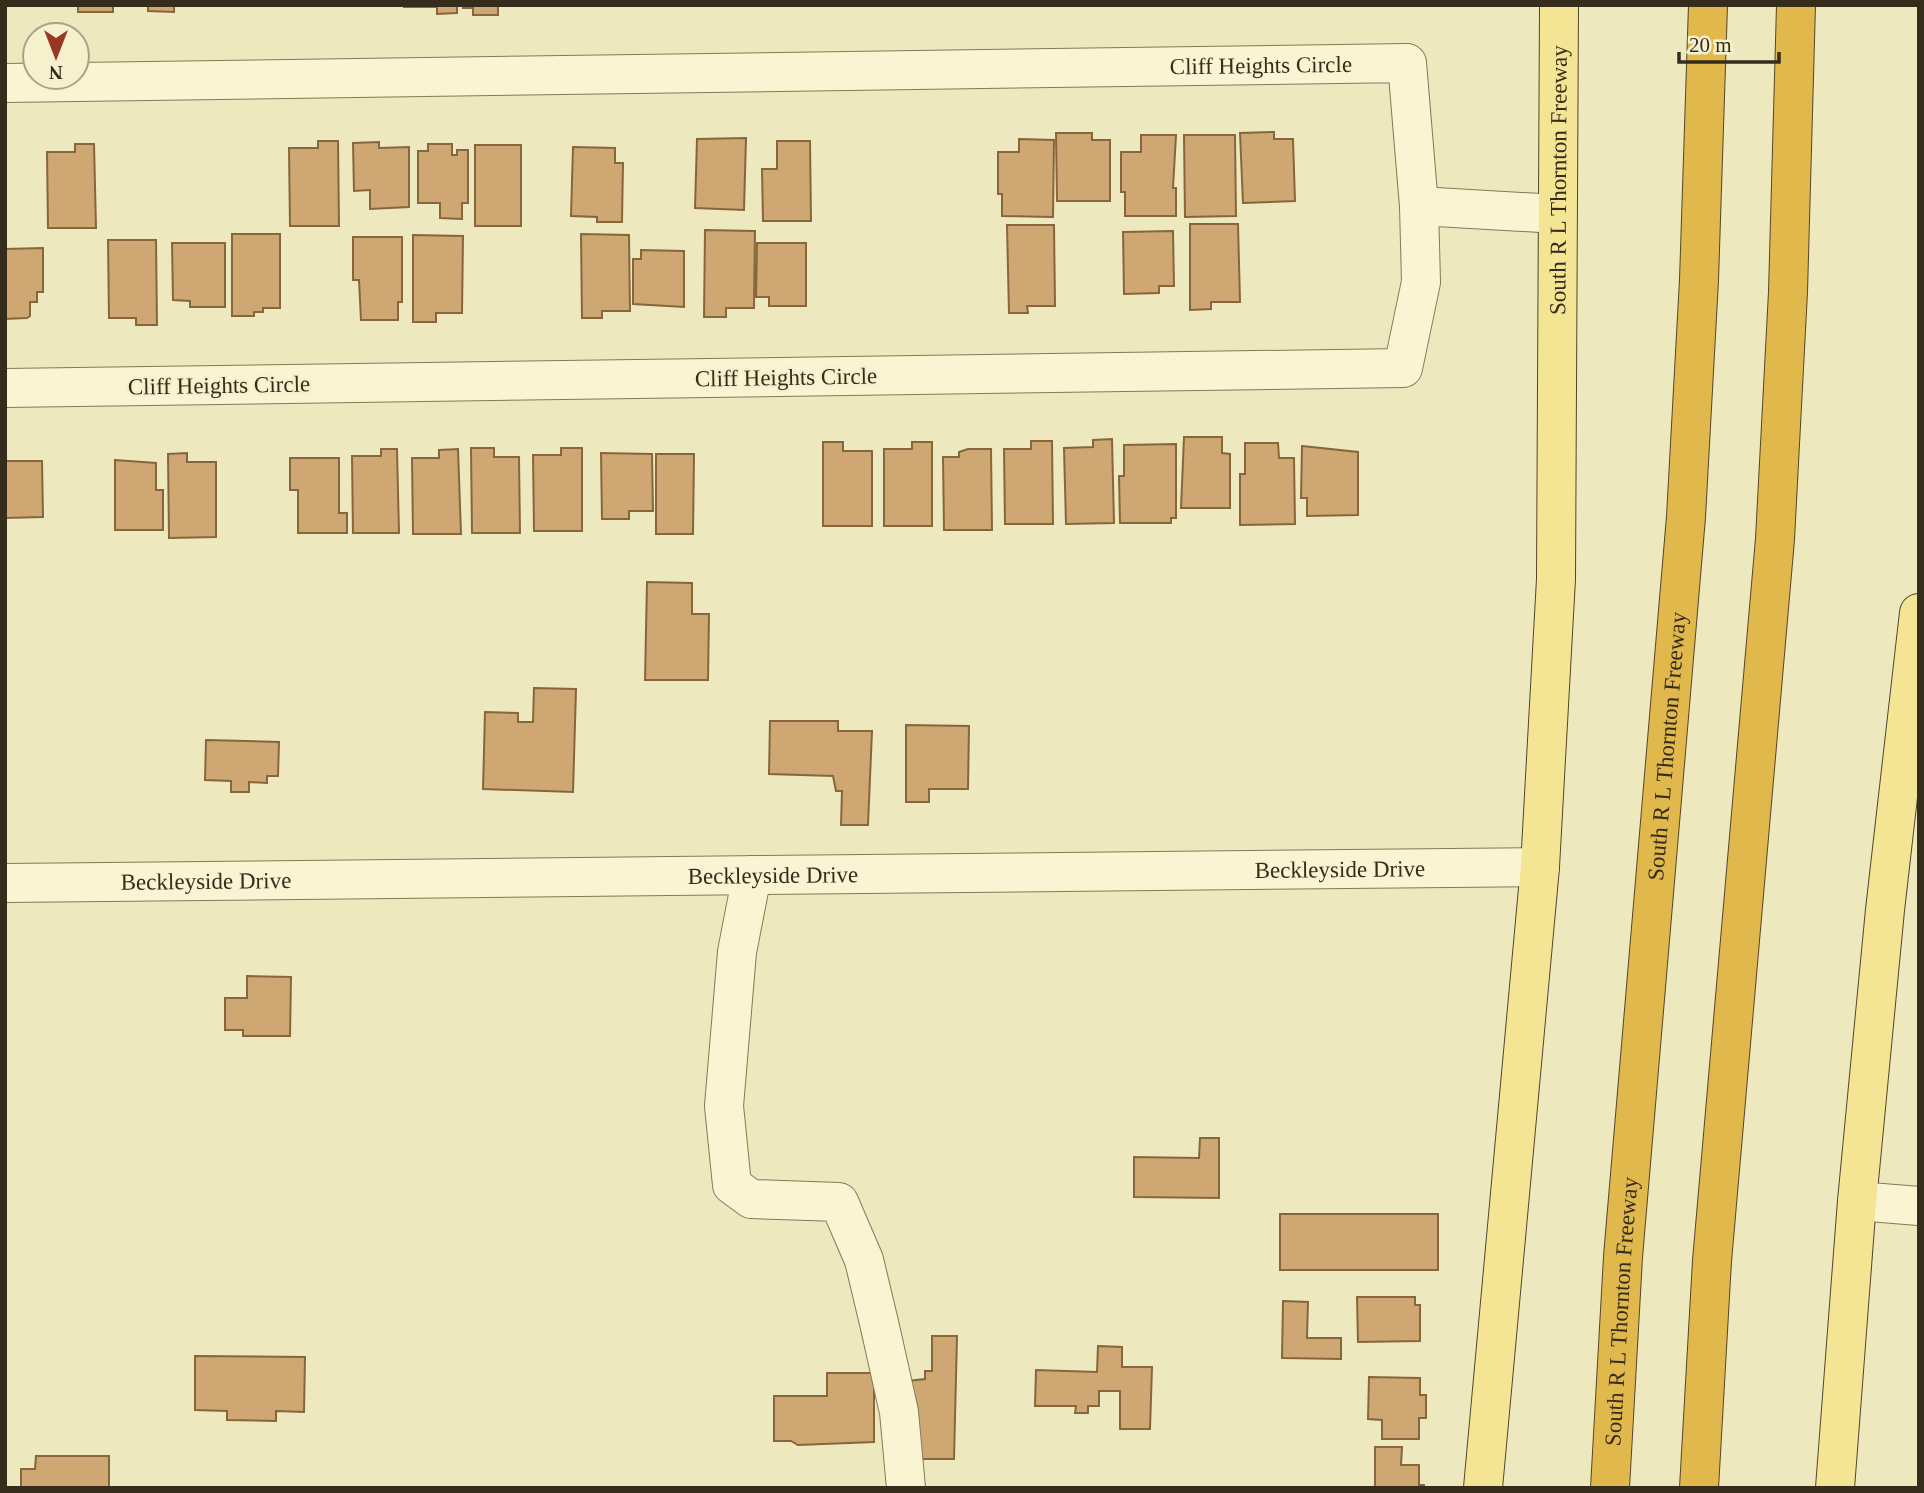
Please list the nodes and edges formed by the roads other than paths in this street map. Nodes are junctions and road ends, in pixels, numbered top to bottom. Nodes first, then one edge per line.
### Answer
1 (1559, 5) edge
2 (1707, 5) edge
3 (1796, 5) edge
4 (5, 83) edge
5 (1419, 206) junction
6 (1557, 214) junction
7 (5, 388) edge
8 (1919, 613) edge
9 (1540, 867) junction
10 (752, 876) junction
11 (5, 883) edge
12 (1857, 1201) junction
13 (1919, 1206) edge
14 (906, 1488) edge
15 (1483, 1488) edge
16 (1610, 1488) edge
17 (1699, 1488) edge
18 (1835, 1488) edge

1 - 6 main road, South R L Thornton Freeway
2 - 16 highway, South R L Thornton Freeway
3 - 17 highway
4 - 5 street, Cliff Heights Circle
5 - 6 street
5 - 7 street, Cliff Heights Circle
6 - 9 main road, South R L Thornton Freeway
8 - 12 main road
9 - 10 street, Beckleyside Drive
9 - 15 main road, South R L Thornton Freeway
10 - 11 street, Beckleyside Drive
10 - 14 street
12 - 13 street
12 - 18 main road

